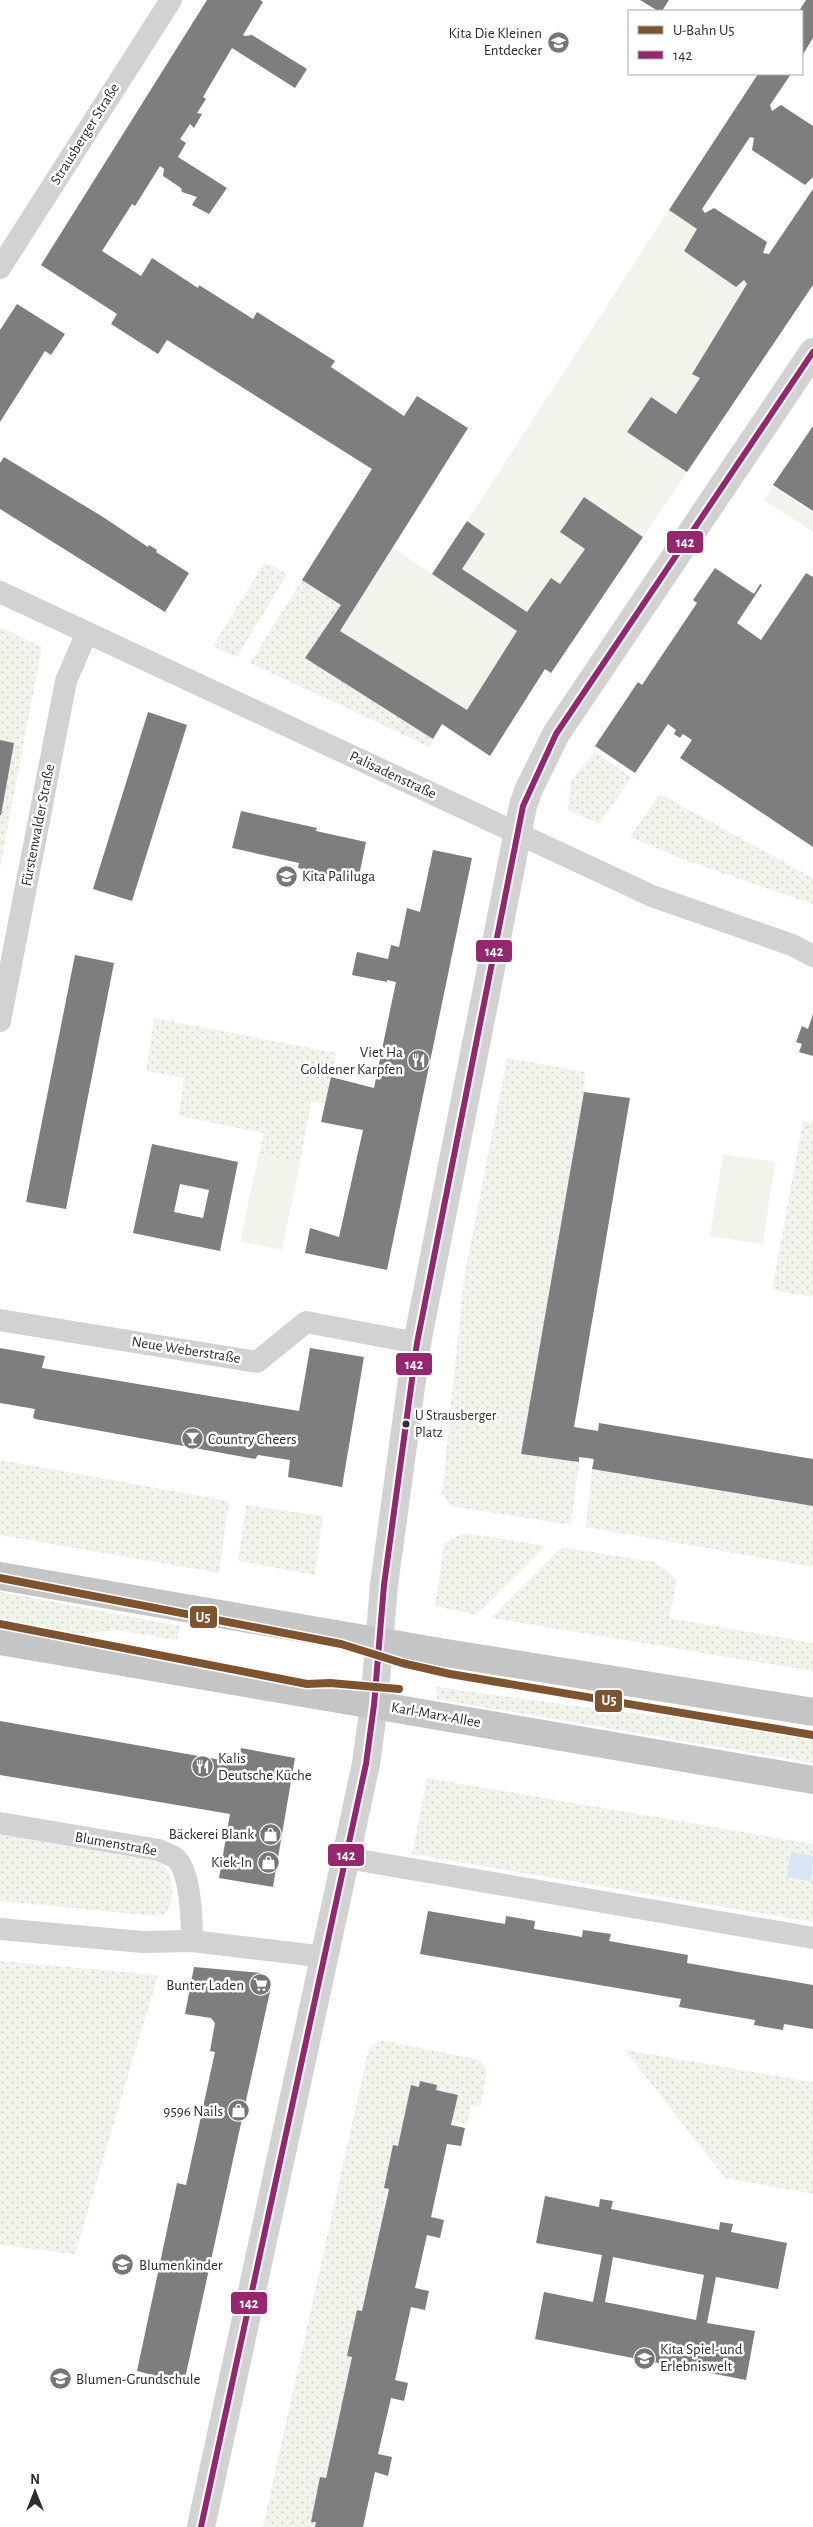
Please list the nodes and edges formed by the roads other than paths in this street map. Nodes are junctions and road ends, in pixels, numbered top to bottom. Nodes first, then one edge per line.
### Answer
1 (170, 0) edge
2 (0, 268) edge
3 (813, 352) edge
4 (0, 592) edge
5 (87, 632) junction
6 (518, 834) junction
7 (803, 944) edge
8 (813, 956) edge
9 (0, 1021) edge
10 (0, 1320) edge
11 (417, 1343) junction
12 (0, 1576) edge
13 (0, 1641) edge
14 (379, 1641) junction
15 (374, 1704) junction
16 (813, 1712) edge
17 (813, 1780) edge
18 (0, 1823) edge
19 (346, 1858) junction
20 (0, 1929) edge
21 (813, 1938) edge
22 (192, 1941) junction
23 (326, 1957) junction
24 (201, 2527) edge

1 - 2 street, Strausberger Straße
3 - 6 street
4 - 5 street, Palisadenstraße
5 - 6 street, Palisadenstraße
5 - 9 street, Fürstenwalder Straße
6 - 7 street, Palisadenstraße
6 - 11 street
7 - 8 street, Palisadenstraße
10 - 11 street, Neue Weberstraße
11 - 14 street
12 - 14 main road
13 - 15 main road, Karl-Marx-Allee
14 - 15 street
14 - 16 main road
15 - 17 main road, Karl-Marx-Allee
15 - 19 street
18 - 22 street, Blumenstraße
19 - 21 street
19 - 23 street
20 - 22 street
22 - 23 street
23 - 24 street

